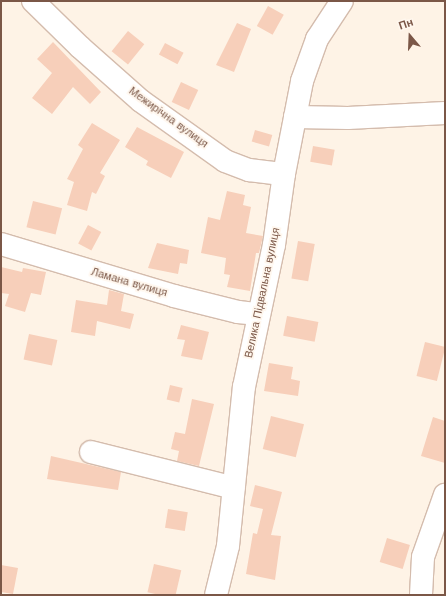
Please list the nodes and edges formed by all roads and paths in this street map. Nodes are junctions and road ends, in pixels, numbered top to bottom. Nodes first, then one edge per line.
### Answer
1 (33, 1) edge
2 (342, 1) edge
3 (445, 113) edge
4 (295, 117) junction
5 (284, 174) junction
6 (1, 244) edge
7 (258, 314) junction
8 (91, 452) dead end
9 (234, 488) junction
10 (445, 495) edge
11 (216, 595) edge
12 (421, 595) edge

1 - 5 street, Межирічна вулиця
2 - 4 street, Велика Підвальна вулиця
3 - 4 street
4 - 5 street, Велика Підвальна вулиця
5 - 7 street, Велика Підвальна вулиця
6 - 7 street, Ламана вулиця
7 - 9 street, Велика Підвальна вулиця
8 - 9 street
9 - 11 street, Велика Підвальна вулиця
10 - 12 street

